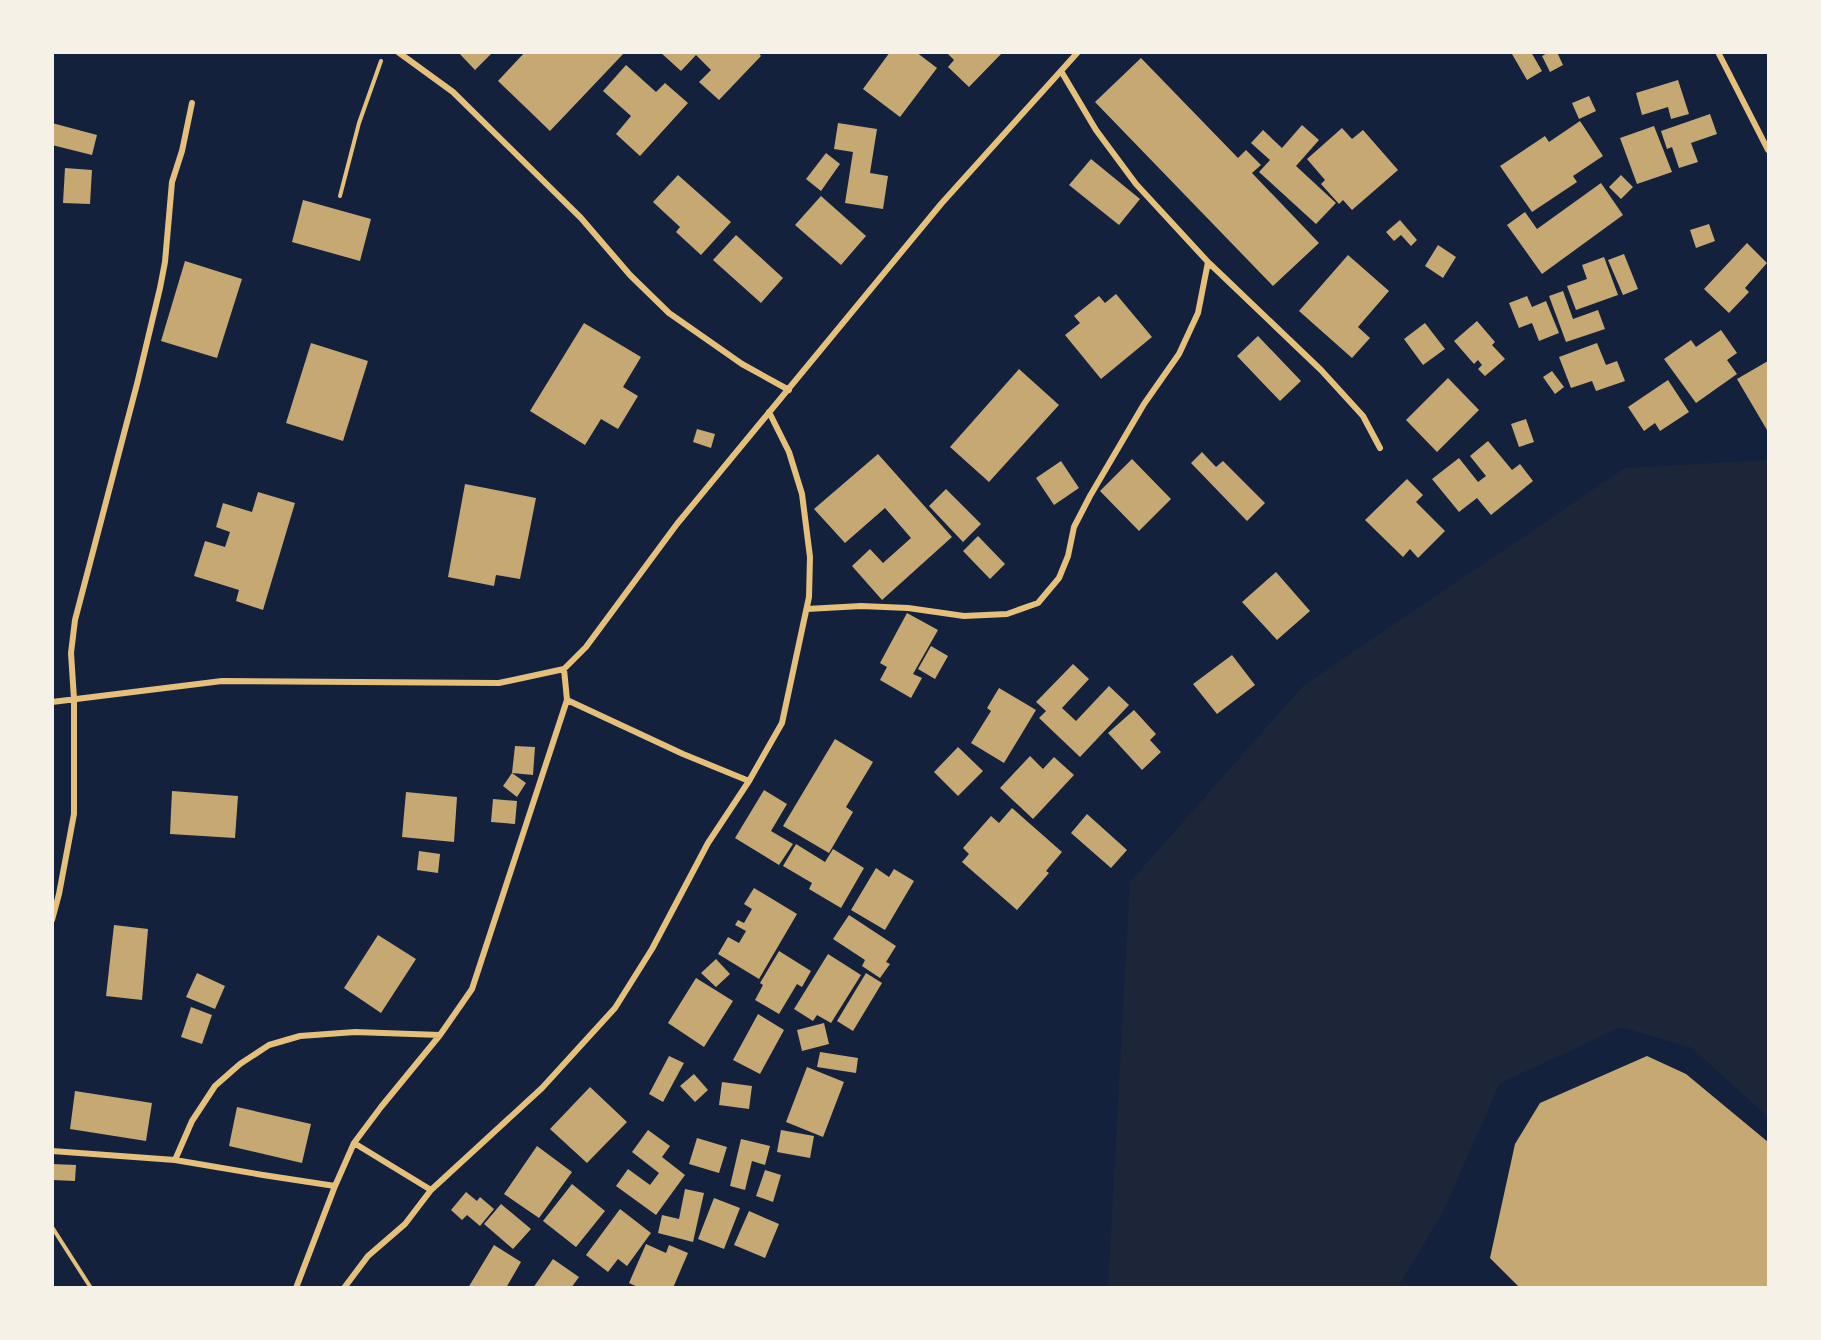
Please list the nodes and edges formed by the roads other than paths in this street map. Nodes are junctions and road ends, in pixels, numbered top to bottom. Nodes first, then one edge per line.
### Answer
1 (398, 52) edge
2 (1718, 52) edge
3 (1078, 53) edge
4 (1061, 71) junction
5 (192, 103) dead end
6 (1768, 150) edge
7 (1208, 262) junction
8 (789, 390) junction
9 (769, 412) junction
10 (1380, 448) dead end
11 (807, 609) junction
12 (564, 669) junction
13 (74, 699) junction
14 (567, 700) junction
15 (52, 702) edge
16 (749, 781) junction
17 (52, 920) edge
18 (440, 1035) junction
19 (354, 1143) junction
20 (52, 1151) edge
21 (175, 1160) junction
22 (335, 1185) junction
23 (431, 1190) junction
24 (296, 1287) edge
25 (344, 1287) edge

1 - 8 street
2 - 6 street
3 - 4 street
4 - 7 street
4 - 8 street
5 - 13 street
7 - 10 street
7 - 11 street
8 - 9 street
9 - 11 street
9 - 12 street
11 - 16 street
12 - 13 street
12 - 14 street
13 - 15 street
13 - 17 street
14 - 16 street
14 - 18 street
16 - 23 street
18 - 19 street
18 - 21 street
19 - 22 street
19 - 23 street
20 - 21 street
21 - 22 street
22 - 24 street
23 - 25 street

